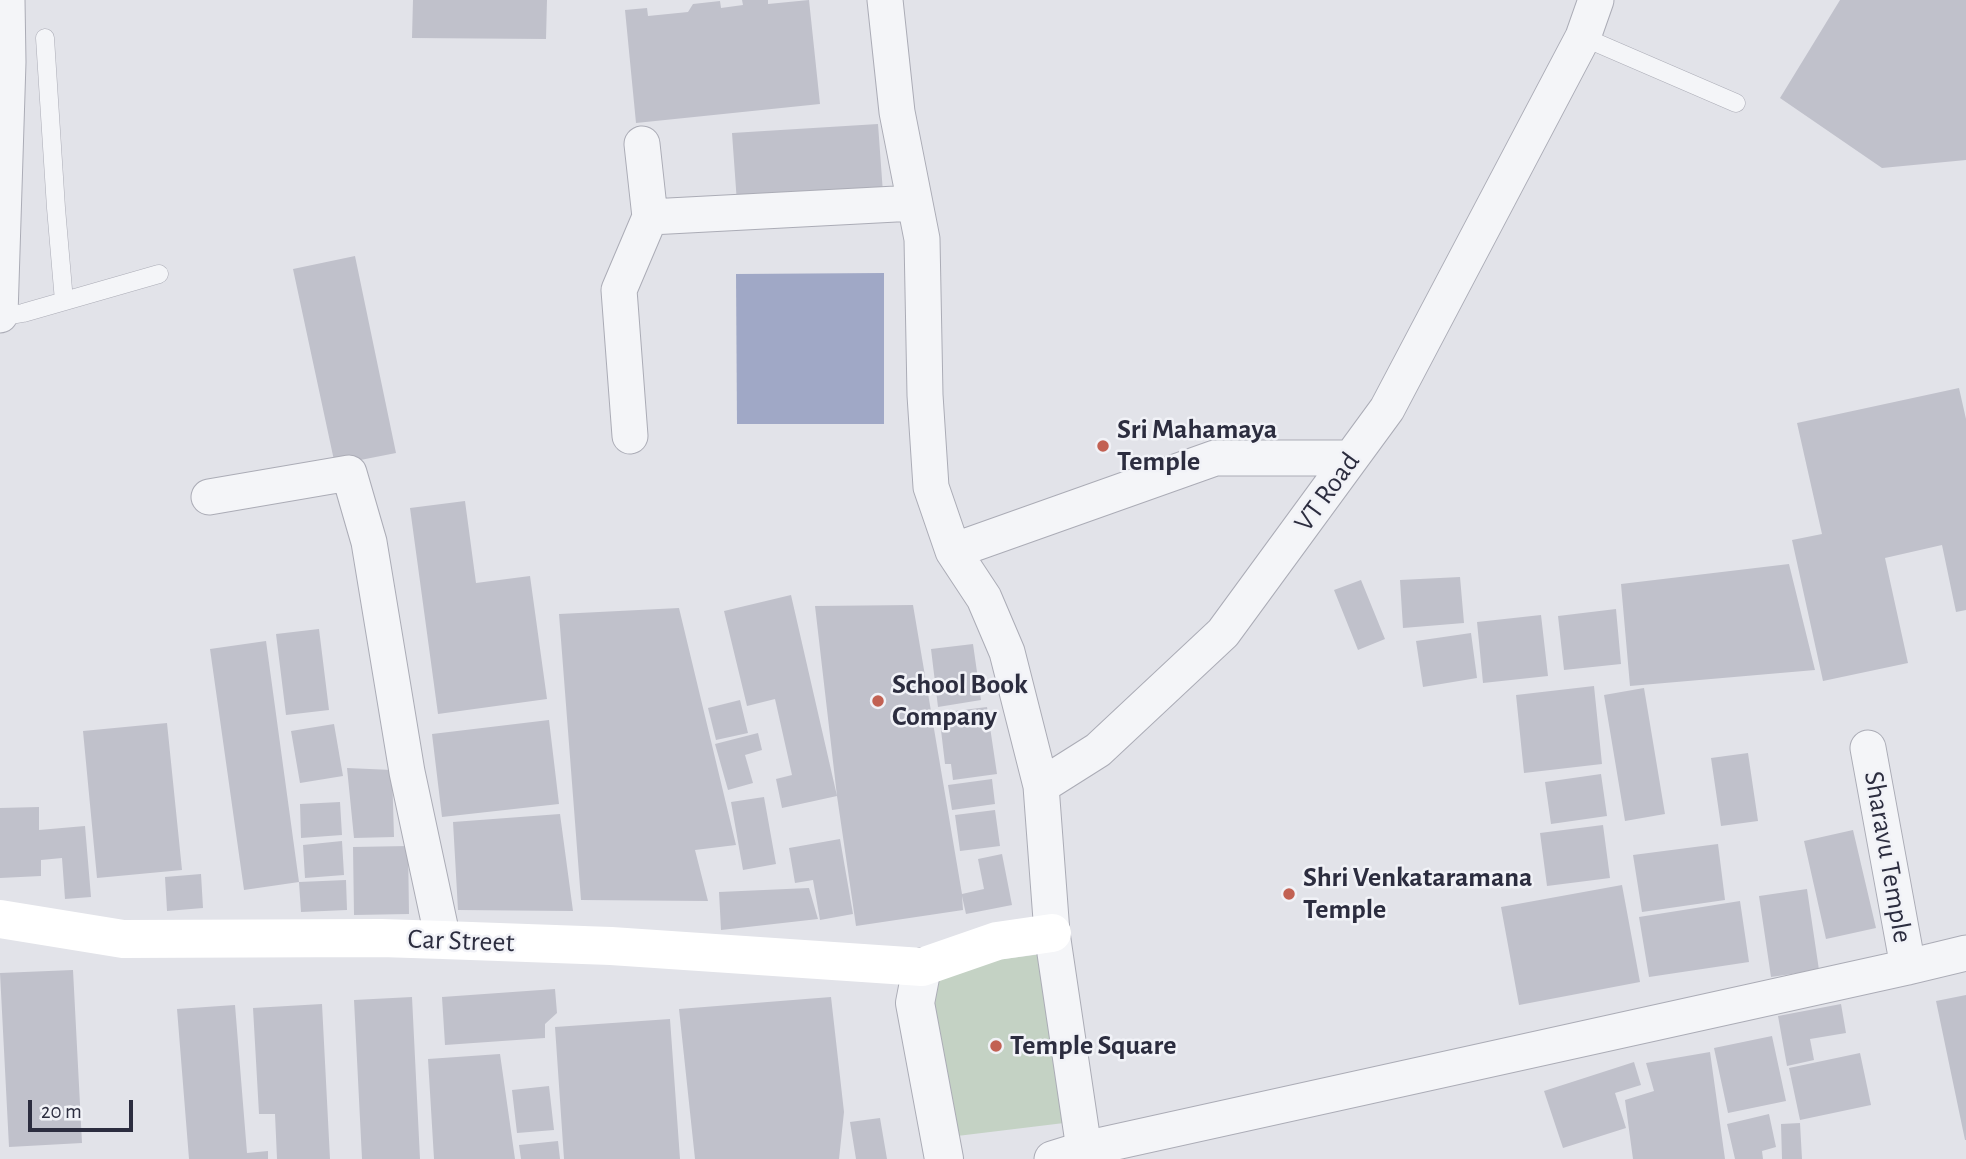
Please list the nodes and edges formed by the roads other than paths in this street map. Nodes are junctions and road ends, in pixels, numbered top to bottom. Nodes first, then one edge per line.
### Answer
1 (7, 0) edge
2 (885, 0) edge
3 (1596, 0) edge
4 (1583, 37) junction
5 (45, 38) dead end
6 (1736, 103) dead end
7 (642, 144) dead end
8 (915, 203) junction
9 (650, 217) junction
10 (159, 274) dead end
11 (64, 302) junction
12 (0, 316) edge
13 (630, 436) dead end
14 (1351, 458) junction
15 (209, 497) dead end
16 (953, 551) junction
17 (1868, 748) dead end
18 (1041, 786) junction
19 (0, 919) edge
20 (1052, 933) junction
21 (443, 940) junction
22 (1966, 953) edge
23 (922, 967) junction
24 (1908, 967) junction
25 (1068, 1154) edge
26 (944, 1159) edge

1 - 12 street
2 - 8 street
3 - 4 street, VT Road
4 - 6 lane
4 - 14 street, VT Road
5 - 11 lane
7 - 9 street
8 - 9 street
8 - 16 street
9 - 13 street
10 - 11 lane
11 - 12 lane
14 - 16 street
14 - 18 street, VT Road
15 - 21 street
16 - 18 street
17 - 24 street, Sharavu Temple
18 - 20 street
19 - 21 main road, Car Street
20 - 23 main road
20 - 25 street
21 - 23 main road, Car Street
22 - 24 street
23 - 26 street
24 - 25 street

